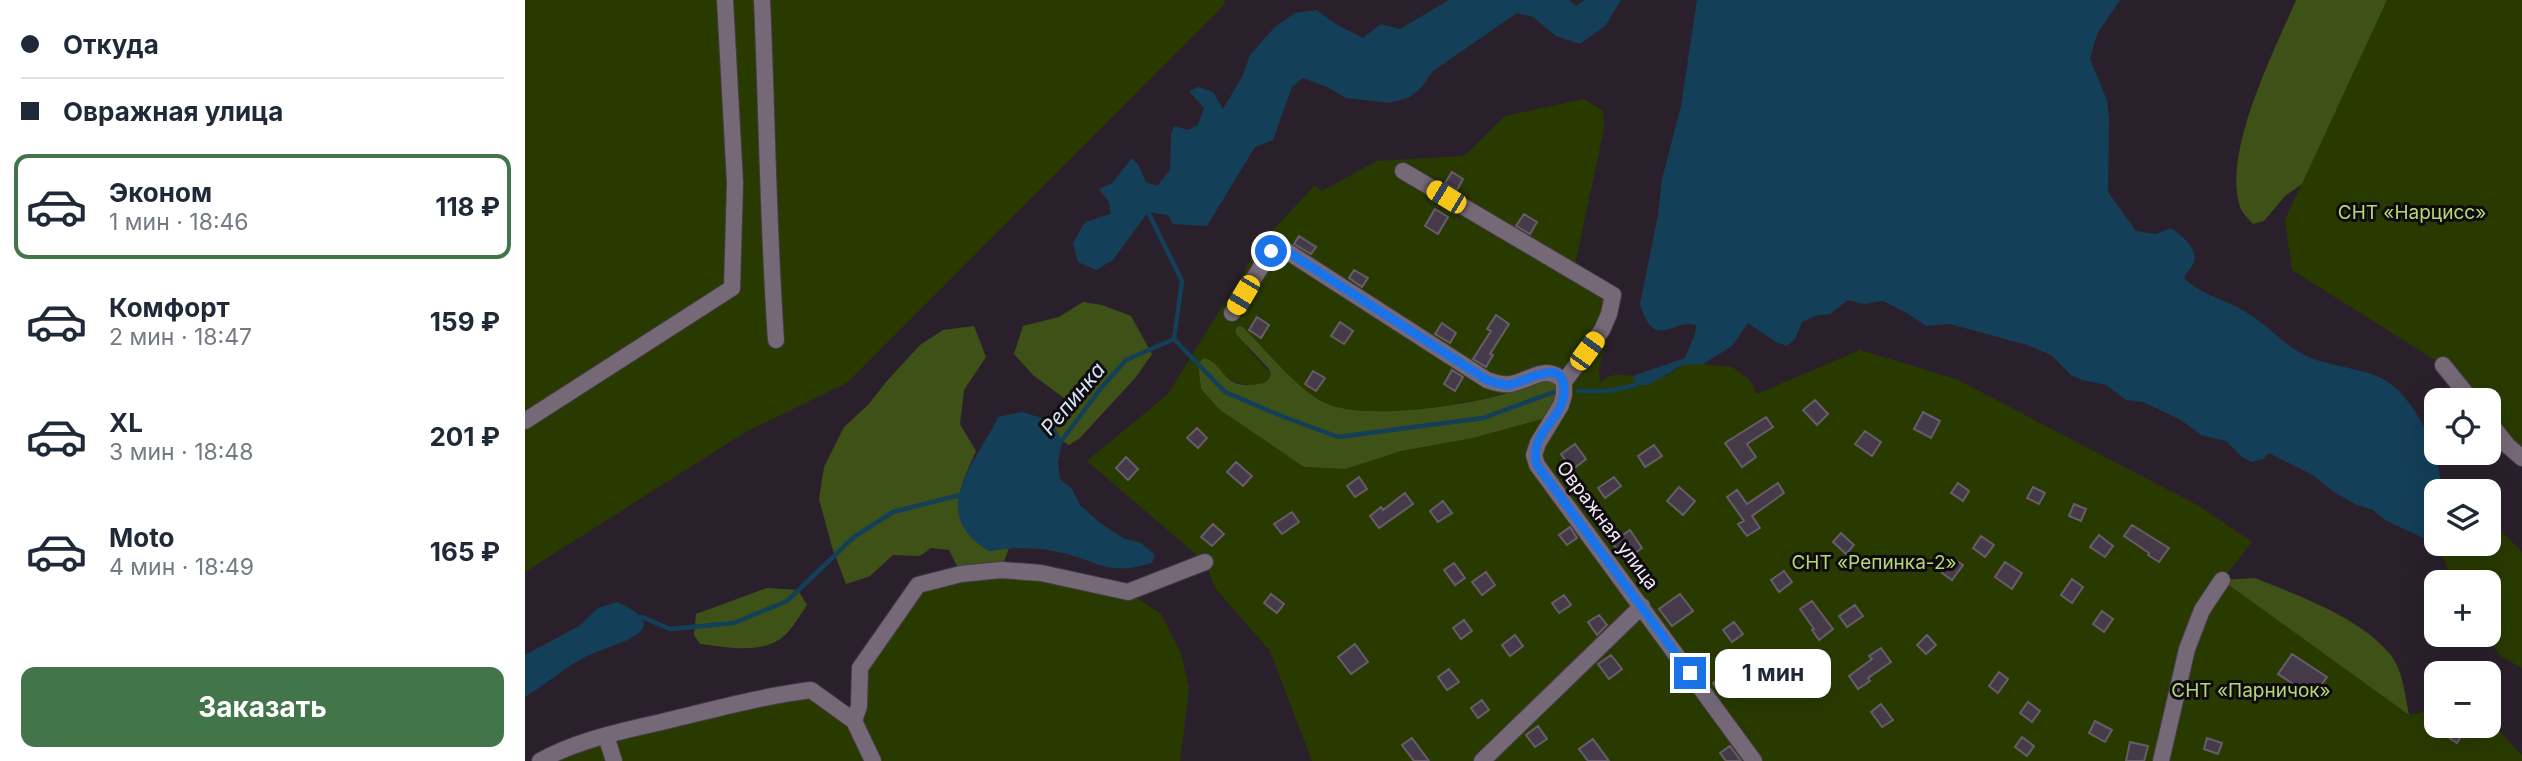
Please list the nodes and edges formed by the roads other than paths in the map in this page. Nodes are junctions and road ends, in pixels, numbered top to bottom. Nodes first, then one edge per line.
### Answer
1 (725, 0) edge
2 (762, 0) edge
3 (1403, 171) dead end
4 (1232, 313) dead end
5 (776, 340) dead end
6 (2443, 365) dead end
7 (1564, 382) junction
8 (2462, 388) edge
9 (525, 421) edge
10 (2501, 437) edge
11 (2522, 458) edge
12 (1205, 562) dead end
13 (2222, 580) dead end
14 (1642, 606) junction
15 (854, 721) junction
16 (606, 736) junction
17 (540, 761) edge
18 (614, 761) edge
19 (873, 761) edge
20 (1482, 761) edge
21 (1754, 761) edge
22 (2161, 761) edge

1 - 9 street
2 - 5 street
3 - 7 street, Овражная улица
4 - 7 street
6 - 8 street
7 - 14 street, Овражная улица
10 - 11 street
12 - 15 street
13 - 22 street
14 - 20 street
14 - 21 street, Овражная улица
15 - 16 street
15 - 19 street
16 - 17 street
16 - 18 street

